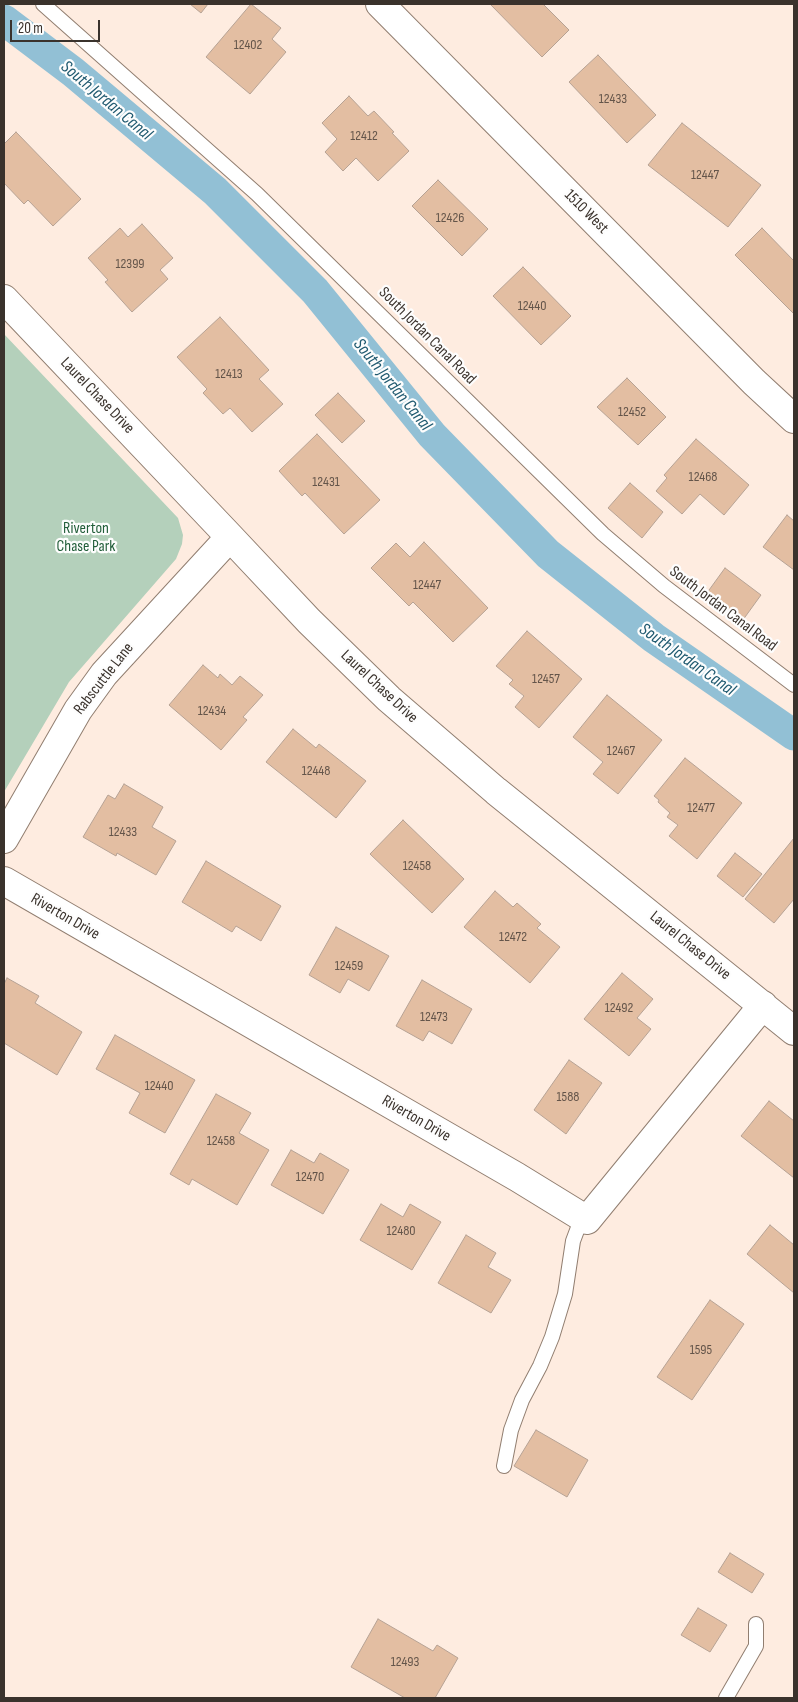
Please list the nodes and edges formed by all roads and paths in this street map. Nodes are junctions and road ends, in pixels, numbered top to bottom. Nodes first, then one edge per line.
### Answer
1 (43, 4) edge
2 (380, 4) edge
3 (4, 299) edge
4 (794, 418) edge
5 (230, 536) junction
6 (794, 685) edge
7 (4, 839) edge
8 (4, 881) edge
9 (763, 1006) junction
10 (794, 1030) edge
11 (582, 1217) junction
12 (504, 1466) dead end
13 (756, 1624) dead end
14 (726, 1698) edge

1 - 6 lane, South Jordan Canal Road
2 - 4 street, 1510 West
3 - 5 street, Laurel Chase Drive
5 - 7 street, Rabscuttle Lane
5 - 9 street, Laurel Chase Drive
8 - 11 street, Riverton Drive
9 - 10 street, Laurel Chase Drive
9 - 11 street
11 - 12 lane
13 - 14 lane

